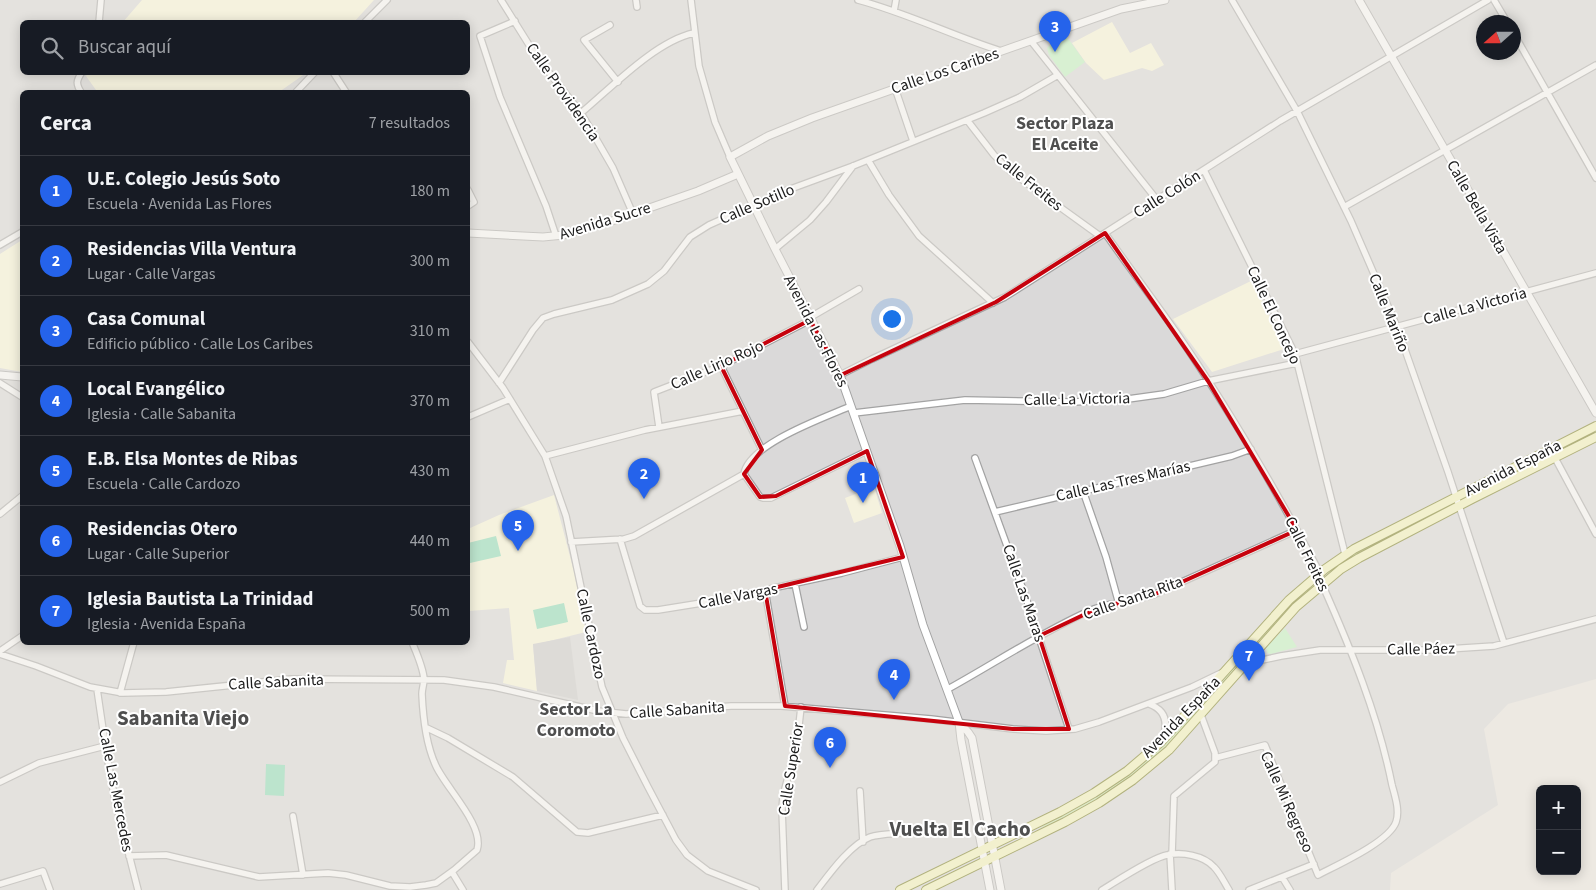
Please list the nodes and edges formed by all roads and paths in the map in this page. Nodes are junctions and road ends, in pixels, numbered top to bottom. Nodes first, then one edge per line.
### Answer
1 (101, 0) edge
2 (387, 0) edge
3 (501, 0) edge
4 (636, 0) edge
5 (691, 0) edge
6 (858, 0) edge
7 (896, 0) edge
8 (1165, 0) edge
9 (1232, 0) edge
10 (1359, 0) edge
11 (1488, 0) edge
12 (1494, 0) edge
13 (1155, 1) edge
14 (637, 7) dead end
15 (894, 11) junction
16 (1503, 15) edge
17 (99, 20) edge
18 (367, 20) edge
19 (514, 20) junction
20 (610, 25) dead end
21 (694, 33) junction
22 (1031, 41) junction
23 (1521, 47) edge
24 (1001, 51) junction
25 (1391, 56) junction
26 (1596, 65) edge
27 (80, 75) edge
28 (312, 75) edge
29 (335, 75) edge
30 (1058, 75) junction
31 (618, 82) junction
32 (895, 88) junction
33 (81, 90) edge
34 (298, 90) edge
35 (345, 90) edge
36 (1547, 93) junction
37 (1298, 110) junction
38 (580, 113) junction
39 (967, 120) junction
40 (913, 141) junction
41 (1445, 150) junction
42 (730, 157) junction
43 (868, 160) junction
44 (853, 166) junction
45 (1204, 170) junction
46 (738, 174) junction
47 (1596, 178) edge
48 (470, 194) edge
49 (1157, 200) junction
50 (470, 205) edge
51 (752, 205) junction
52 (1344, 207) junction
53 (633, 214) junction
54 (20, 233) edge
55 (470, 233) edge
56 (1102, 235) junction
57 (556, 236) junction
58 (0, 245) edge
59 (775, 249) junction
60 (1596, 273) edge
61 (859, 289) dead end
62 (1526, 292) junction
63 (993, 303) junction
64 (810, 319) junction
65 (1397, 327) junction
66 (470, 345) edge
67 (1295, 354) junction
68 (1297, 363) junction
69 (721, 366) junction
70 (0, 375) edge
71 (840, 375) junction
72 (20, 377) edge
73 (1208, 381) junction
74 (0, 383) edge
75 (499, 383) junction
76 (20, 396) edge
77 (510, 399) junction
78 (853, 409) junction
79 (743, 411) junction
80 (1596, 413) edge
81 (470, 416) edge
82 (1596, 426) edge
83 (659, 427) junction
84 (1596, 437) edge
85 (1251, 449) junction
86 (762, 450) junction
87 (867, 451) junction
88 (545, 456) junction
89 (975, 458) dead end
90 (1555, 458) junction
91 (744, 474) junction
92 (1083, 491) junction
93 (1456, 496) junction
94 (20, 498) edge
95 (1459, 506) junction
96 (995, 512) junction
97 (0, 514) edge
98 (1297, 530) junction
99 (1596, 534) edge
100 (620, 539) junction
101 (571, 542) junction
102 (1345, 554) junction
103 (903, 557) junction
104 (1320, 573) junction
105 (795, 584) junction
106 (1322, 584) junction
107 (765, 590) junction
108 (1119, 604) junction
109 (1596, 619) edge
110 (804, 627) dead end
111 (1039, 636) junction
112 (20, 637) edge
113 (1504, 643) junction
114 (133, 645) edge
115 (413, 645) edge
116 (1351, 650) junction
117 (0, 652) edge
118 (1244, 664) junction
119 (1225, 671) junction
120 (424, 680) junction
121 (97, 689) junction
122 (948, 689) junction
123 (120, 693) junction
124 (1149, 704) junction
125 (785, 706) junction
126 (800, 707) junction
127 (611, 712) junction
128 (1201, 715) junction
129 (959, 722) junction
130 (426, 728) junction
131 (1069, 730) junction
132 (1161, 742) junction
133 (105, 746) junction
134 (1215, 758) junction
135 (0, 782) edge
136 (860, 792) dead end
137 (663, 815) junction
138 (293, 816) dead end
139 (910, 832) dead end
140 (863, 842) junction
141 (992, 845) junction
142 (982, 850) junction
143 (1171, 854) junction
144 (129, 856) junction
145 (995, 856) junction
146 (984, 862) junction
147 (1314, 864) junction
148 (452, 872) junction
149 (303, 875) junction
150 (1318, 875) joint
151 (1282, 877) junction
152 (0, 884) edge
153 (50, 890) edge
154 (138, 890) edge
155 (462, 890) edge
156 (756, 890) edge
157 (785, 890) edge
158 (817, 890) edge
159 (900, 890) edge
160 (926, 890) edge
161 (990, 890) edge
162 (1001, 890) edge
163 (1102, 890) edge
164 (1172, 890) edge
165 (1229, 890) edge
166 (1249, 890) edge
167 (1290, 890) edge

1 - 17 street
2 - 18 street
3 - 19 street, Calle Providencia
4 - 14 street
5 - 21 street, Avenida Las Flores
6 - 15 street
7 - 15 street
8 - 13 street, Calle Los Caribes
9 - 37 street, Calle Mariño
10 - 25 street, Calle Bella Vista
11 - 25 street, Calle Colón
12 - 16 street
13 - 22 street, Calle Los Caribes
15 - 24 street
19 - 38 street, Calle Providencia
19 - 57 street
20 - 31 street
21 - 31 street
21 - 42 street, Avenida Las Flores
22 - 24 street, Calle Los Caribes
22 - 30 street
23 - 36 street
24 - 32 street, Calle Los Caribes
25 - 37 street, Calle Colón
25 - 41 street, Calle Bella Vista
26 - 36 street
27 - 33 street
28 - 34 street
29 - 35 street
30 - 39 street, Calle Sotillo
30 - 49 street
31 - 38 street
32 - 40 street
32 - 42 street, Calle Los Caribes
36 - 41 street
36 - 47 street
37 - 45 street, Calle Colón
37 - 52 street, Calle Mariño
38 - 53 street, Calle Providencia
39 - 40 street, Calle Sotillo
39 - 56 street, Calle Freites
40 - 43 street, Calle Sotillo
41 - 52 street
41 - 62 street, Calle Bella Vista
42 - 46 street, Avenida Las Flores
43 - 44 street, Calle Sotillo
43 - 63 street
44 - 51 street, Calle Sotillo
44 - 59 street
45 - 49 street, Calle Colón
45 - 67 street, Calle El Concejo
46 - 51 street, Avenida Las Flores
46 - 53 street, Avenida Sucre
48 - 50 street
49 - 56 street, Calle Colón
51 - 59 street, Avenida Las Flores
51 - 75 street, Calle Sotillo
52 - 65 street, Calle Mariño
53 - 57 street, Avenida Sucre
54 - 58 street
55 - 57 street, Avenida Sucre
56 - 63 street, Calle Colón
56 - 73 street, Calle Freites
59 - 64 street, Avenida Las Flores
60 - 62 street, Calle La Victoria
61 - 64 street, Calle Lirio Rojo
62 - 65 street, Calle La Victoria
62 - 80 street, Calle Bella Vista
63 - 71 street, Calle Colón
64 - 69 street, Calle Lirio Rojo
64 - 71 street, Avenida Las Flores
65 - 67 street, Calle La Victoria
65 - 93 street, Calle Mariño
66 - 75 street, Calle Cardozo
67 - 68 street, Calle El Concejo
68 - 73 street, Calle La Victoria
68 - 102 street, Calle El Concejo
69 - 79 street
69 - 83 street, Calle Lirio Rojo
70 - 72 street
71 - 78 street, Avenida Las Flores
73 - 78 street, Calle La Victoria
73 - 85 street, Calle Freites
74 - 76 street
75 - 77 street, Calle Cardozo
77 - 81 street
77 - 88 street, Calle Cardozo
78 - 86 street, Calle La Victoria
78 - 87 street, Avenida Las Flores
79 - 83 street
79 - 86 street
82 - 93 main road, Avenida España
83 - 88 street
84 - 90 main road, Avenida España
85 - 92 street, Calle Las Tres Marías
85 - 98 street, Calle Freites
86 - 91 street, Calle La Victoria
87 - 91 street
87 - 103 street, Avenida Las Flores
88 - 101 street, Calle Cardozo
89 - 96 street, Calle Las Maras
90 - 95 main road, Avenida España
90 - 99 street
91 - 100 street
92 - 96 street, Calle Las Tres Marías
92 - 108 street
93 - 95 street, Calle Mariño
93 - 102 main road, Avenida España
94 - 97 street
95 - 106 main road, Avenida España
95 - 113 street, Calle Mariño
96 - 111 street, Calle Las Maras
98 - 104 street, Calle Freites
98 - 108 street, Calle Santa Rita
100 - 101 street
100 - 107 street, Calle Vargas
101 - 127 street, Calle Cardozo
102 - 104 main road, Avenida España
103 - 105 street, Calle Vargas
103 - 122 street, Avenida Las Flores
104 - 106 street, Calle Freites
104 - 119 main road, Avenida España
105 - 107 street, Calle Vargas
105 - 110 street
106 - 116 street, Calle Freites
106 - 118 main road, Avenida España
107 - 125 street
108 - 111 street, Calle Santa Rita
109 - 113 street, Calle Páez
111 - 122 street, Calle Santa Rita
111 - 131 street, Calle Las Maras
112 - 117 street
113 - 116 street, Calle Páez
114 - 123 street
115 - 120 street
116 - 118 street, Calle Páez
116 - 150 street, Calle Freites
117 - 121 street, Calle Sabanita
118 - 128 main road, Avenida España
119 - 124 street, Calle Sabanita
119 - 132 main road, Avenida España
120 - 123 street, Calle Sabanita
120 - 127 street, Calle Sabanita
120 - 130 street
121 - 123 street, Calle Sabanita
121 - 133 street, Calle Las Mercedes
122 - 129 street, Avenida Las Flores
124 - 131 street, Calle Sabanita
124 - 132 street
125 - 126 street, Calle Sabanita
125 - 127 street, Calle Sabanita
126 - 129 street, Calle Sabanita
126 - 157 street, Calle Superior
127 - 137 street, Calle Cardozo
128 - 134 street
128 - 145 main road, Avenida España
129 - 131 street, Calle Sabanita
129 - 141 street, Avenida Las Flores
129 - 142 street, Avenida Las Flores
130 - 137 street
130 - 148 street
132 - 141 main road, Avenida España
133 - 135 street
133 - 144 street, Calle Las Mercedes
134 - 143 street
134 - 147 street, Calle Mi Regreso
136 - 140 street
137 - 156 street, Calle Cardozo
138 - 149 street
139 - 140 street
140 - 158 street
141 - 142 main road, Avenida España
141 - 145 street, Avenida Las Flores
142 - 146 street, Avenida Las Flores
142 - 159 main road, Avenida España
143 - 163 street
143 - 164 street
143 - 165 street
144 - 149 street
144 - 154 street, Calle Las Mercedes
145 - 146 main road, Avenida España
145 - 162 street, Avenida Las Flores
146 - 160 main road, Avenida España
146 - 161 street, Avenida Las Flores
147 - 150 street, Calle Mi Regreso
147 - 151 street
148 - 149 street
148 - 155 street
151 - 166 street
151 - 167 street
152 - 153 street

